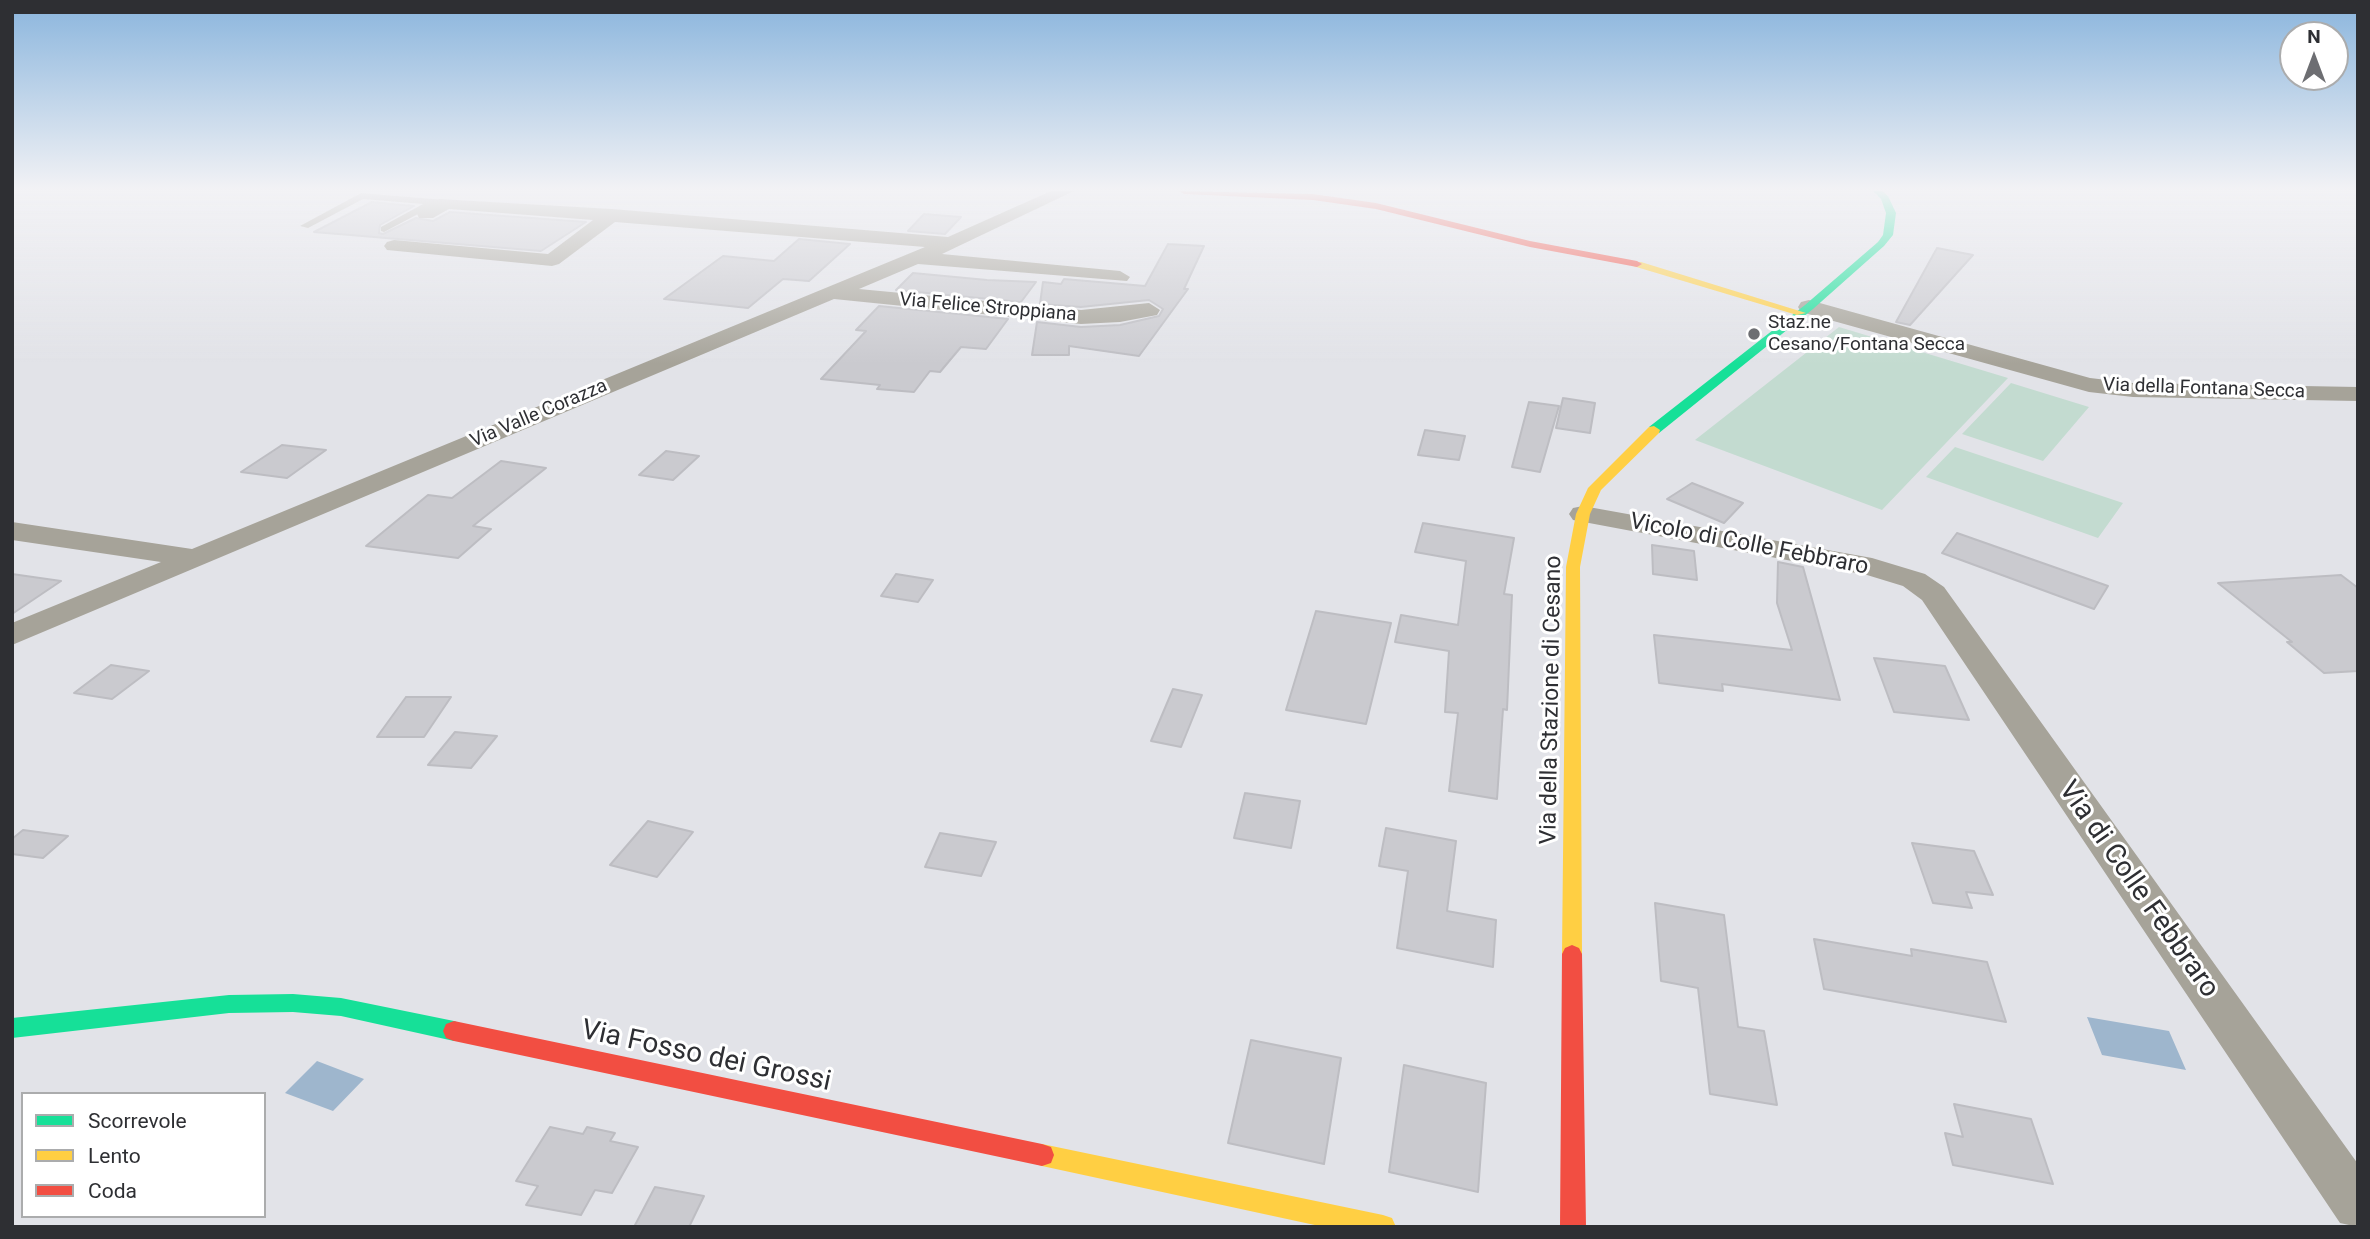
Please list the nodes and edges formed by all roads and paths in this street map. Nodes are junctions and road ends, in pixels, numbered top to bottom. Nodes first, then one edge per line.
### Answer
1 (469, 249) edge
2 (567, 249) edge
3 (936, 249) edge
4 (1556, 249) edge
5 (1872, 249) edge
6 (914, 257) junction
7 (1120, 277) dead end
8 (828, 293) junction
9 (1149, 310) dead end
10 (1805, 310) junction
11 (2358, 394) edge
12 (1583, 514) junction
13 (12, 531) edge
14 (196, 558) junction
15 (1914, 580) joint
16 (12, 635) edge
17 (12, 1028) edge
18 (2358, 1206) edge
19 (1383, 1227) edge
20 (1573, 1227) edge

1 - 2 street
3 - 6 street, Via Valle Corazza
4 - 10 street
5 - 10 street, Via della Stazione di Cesano
6 - 7 street
6 - 8 street, Via Valle Corazza
8 - 9 street, Via Felice Stroppiana
8 - 14 street, Via Valle Corazza
10 - 11 street, Via della Fontana Secca
10 - 12 street, Via della Stazione di Cesano
12 - 15 street, Vicolo di Colle Febbraro
12 - 20 street, Via della Stazione di Cesano
13 - 14 street
14 - 16 street, Via Valle Corazza
15 - 18 street, Via di Colle Febbraro
17 - 19 street, Via Fosso dei Grossi

